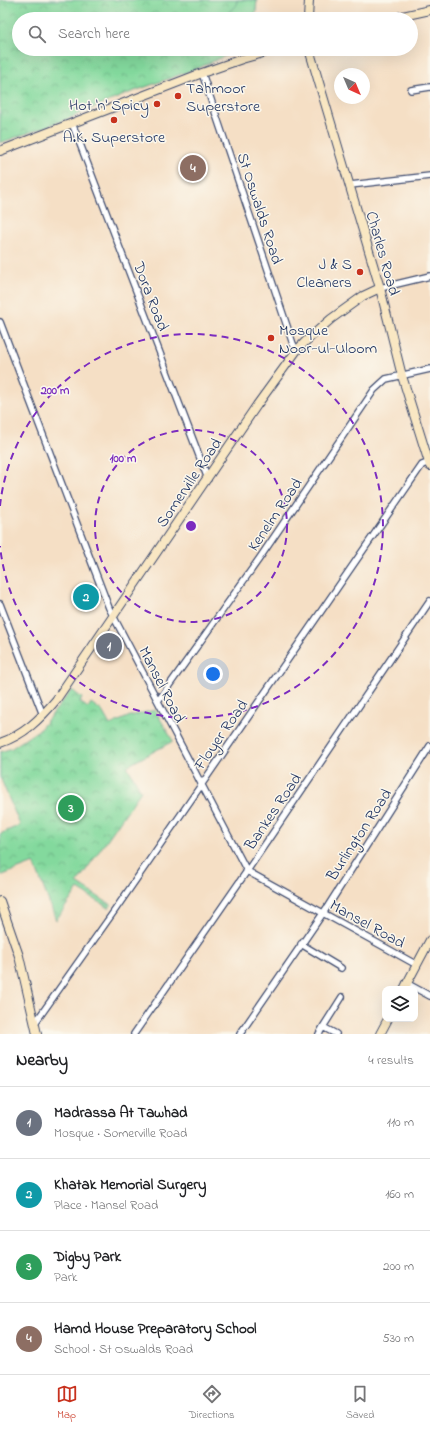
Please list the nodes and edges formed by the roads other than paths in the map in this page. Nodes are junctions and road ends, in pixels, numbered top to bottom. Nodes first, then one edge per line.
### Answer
1 (309, 0) edge
2 (430, 10) edge
3 (308, 12) edge
4 (418, 13) edge
5 (252, 56) edge
6 (311, 56) edge
7 (202, 73) junction
8 (430, 87) edge
9 (411, 90) dead end
10 (72, 123) junction
11 (0, 150) edge
12 (430, 176) edge
13 (350, 185) junction
14 (430, 276) edge
15 (380, 288) junction
16 (0, 322) edge
17 (297, 350) junction
18 (430, 369) edge
19 (402, 376) junction
20 (430, 464) edge
21 (208, 479) junction
22 (430, 602) edge
23 (0, 604) edge
24 (114, 616) junction
25 (158, 701) junction
26 (44, 715) junction
27 (0, 743) edge
28 (430, 746) edge
29 (201, 784) junction
30 (247, 871) junction
31 (0, 901) edge
32 (322, 913) junction
33 (430, 940) edge
34 (301, 944) junction
35 (417, 965) junction
36 (341, 968) dead end
37 (405, 986) edge
38 (418, 991) edge
39 (430, 996) edge
40 (342, 997) dead end
41 (386, 1022) edge
42 (35, 1023) junction
43 (323, 1027) junction
44 (37, 1034) edge
45 (134, 1034) edge
46 (240, 1034) edge
47 (319, 1034) edge
48 (336, 1034) edge
49 (380, 1034) edge

1 - 3 street
2 - 4 street
5 - 7 street
6 - 13 street, Charles Road
7 - 10 street
7 - 17 street, St Oswalds Road
8 - 9 street
10 - 11 street
10 - 21 street, Dora Road
12 - 13 street
13 - 15 street, Charles Road
14 - 15 street, Somerville Road
15 - 17 street, Somerville Road
15 - 19 street, Charles Road
16 - 24 street, Mansel Road
17 - 21 street, Somerville Road
18 - 19 street, Kenelm Road
19 - 20 street, Charles Road
19 - 25 street, Kenelm Road
20 - 29 street, Floyer Road
21 - 24 street, Somerville Road
22 - 30 street, Bankes Road
23 - 26 street
24 - 25 street, Mansel Road
24 - 26 street, Somerville Road
25 - 29 street, Mansel Road
26 - 27 street, Somerville Road
28 - 32 street, Burlington Road
29 - 30 street, Mansel Road
29 - 42 street, Floyer Road
30 - 32 street, Mansel Road
30 - 45 street, Bankes Road
31 - 42 street
32 - 34 street, Burlington Road
32 - 35 street, Mansel Road
33 - 35 street
34 - 36 street
34 - 46 street, Burlington Road
35 - 37 street
38 - 39 street
40 - 43 street
41 - 49 street
42 - 44 street
43 - 47 street
43 - 48 street

